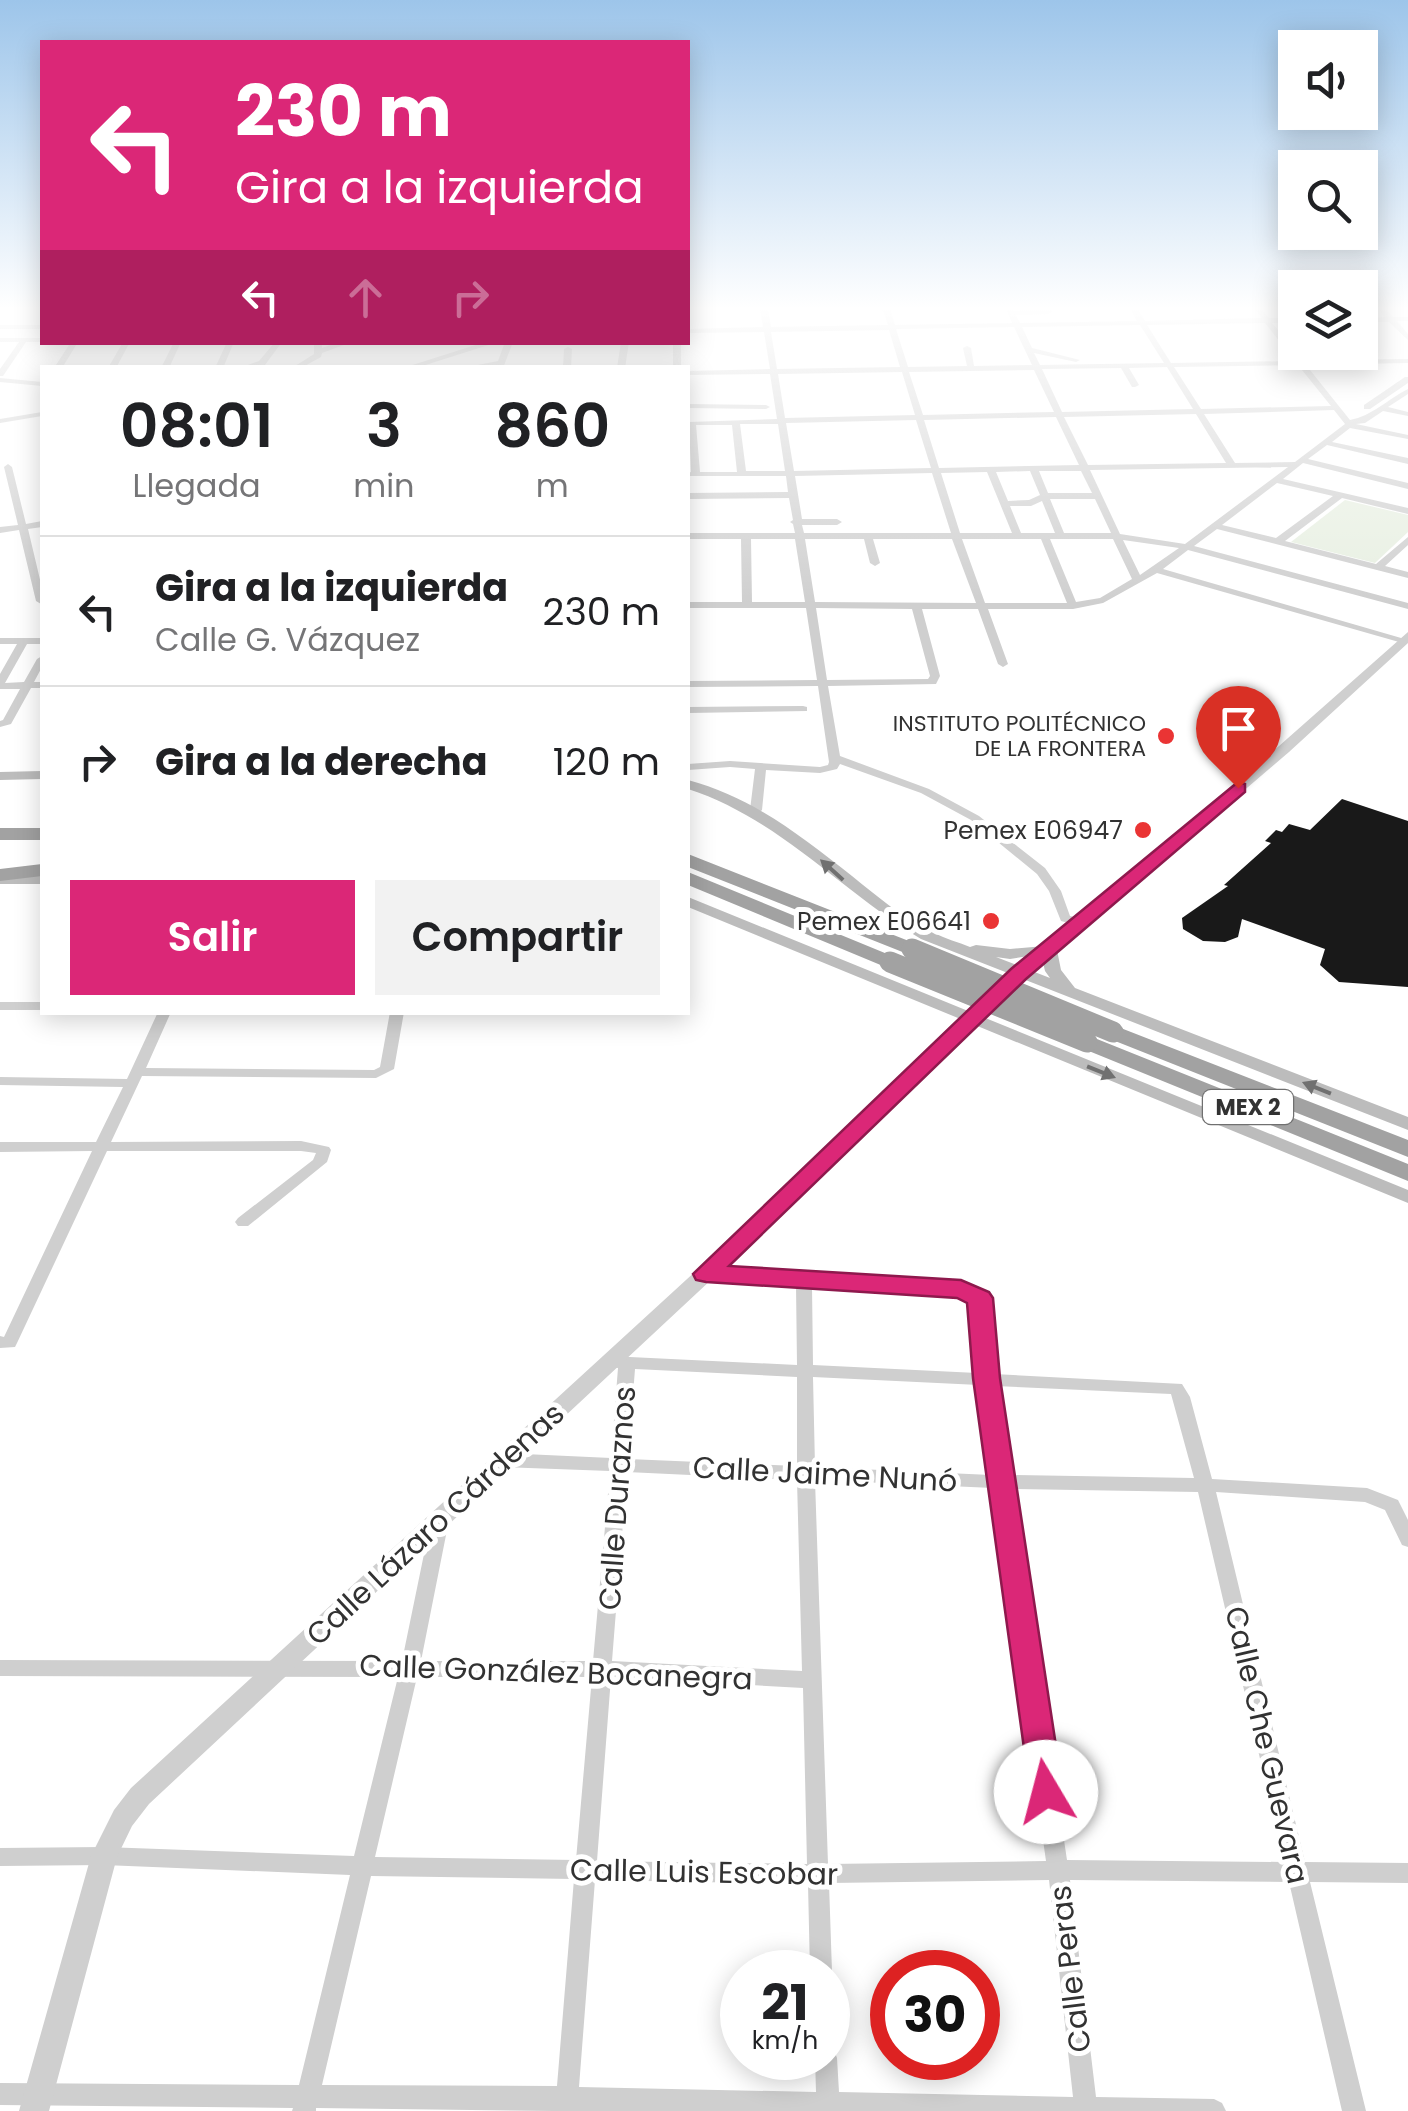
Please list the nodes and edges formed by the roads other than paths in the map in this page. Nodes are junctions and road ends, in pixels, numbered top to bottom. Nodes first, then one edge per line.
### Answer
1 (1368, 406) edge
2 (778, 407) edge
3 (916, 407) edge
4 (1055, 407) edge
5 (1195, 407) edge
6 (1370, 407) edge
7 (1385, 407) edge
8 (1337, 408) joint
9 (1381, 409) junction
10 (1198, 412) junction
11 (40, 414) edge
12 (1059, 414) junction
13 (1408, 414) edge
14 (920, 418) junction
15 (0, 421) edge
16 (736, 422) junction
17 (781, 422) junction
18 (1352, 423) junction
19 (1408, 437) edge
20 (1327, 443) junction
21 (1408, 461) edge
22 (1302, 463) junction
23 (1232, 465) junction
24 (8, 466) dead end
25 (1087, 467) junction
26 (1033, 468) junction
27 (990, 469) junction
28 (935, 471) junction
29 (790, 473) junction
30 (692, 474) edge
31 (742, 474) junction
32 (1277, 480) junction
33 (1408, 486) edge
34 (791, 495) junction
35 (690, 496) edge
36 (1044, 496) junction
37 (1098, 496) junction
38 (1339, 496) junction
39 (1005, 504) junction
40 (1408, 512) edge
41 (40, 522) edge
42 (796, 522) junction
43 (837, 522) dead end
44 (22, 525) junction
45 (1213, 525) junction
46 (0, 528) edge
47 (690, 536) edge
48 (746, 536) junction
49 (868, 536) junction
50 (956, 536) junction
51 (1018, 536) junction
52 (1044, 536) junction
53 (1061, 536) junction
54 (1116, 536) junction
55 (798, 537) junction
56 (1408, 540) edge
57 (1277, 542) junction
58 (1188, 547) junction
59 (876, 562) dead end
60 (1378, 567) junction
61 (1156, 570) junction
62 (1408, 575) edge
63 (1138, 581) junction
64 (40, 593) edge
65 (747, 604) junction
66 (808, 604) junction
67 (916, 604) junction
68 (981, 604) junction
69 (690, 605) edge
70 (1072, 606) junction
71 (1408, 606) edge
72 (1406, 638) edge
73 (0, 641) edge
74 (24, 641) junction
75 (40, 641) edge
76 (40, 663) edge
77 (1003, 664) dead end
78 (932, 682) joint
79 (0, 684) edge
80 (690, 684) edge
81 (821, 684) junction
82 (28, 686) junction
83 (40, 686) edge
84 (803, 709) dead end
85 (690, 710) edge
86 (3, 724) edge
87 (832, 763) junction
88 (690, 767) edge
89 (761, 767) junction
90 (40, 775) edge
91 (0, 776) edge
92 (690, 785) edge
93 (756, 810) junction
94 (0, 819) edge
95 (40, 819) edge
96 (0, 834) edge
97 (40, 834) edge
98 (690, 861) edge
99 (40, 871) edge
100 (40, 879) edge
101 (690, 879) edge
102 (2, 881) edge
103 (690, 903) edge
104 (1080, 922) junction
105 (956, 949) junction
106 (1049, 949) junction
107 (1018, 974) junction
108 (889, 985) junction
109 (1074, 995) junction
110 (0, 1006) edge
111 (40, 1006) edge
112 (164, 1015) edge
113 (396, 1015) edge
114 (970, 1019) junction
115 (1054, 1053) junction
116 (135, 1077) junction
117 (0, 1081) edge
118 (1408, 1124) edge
119 (0, 1146) edge
120 (102, 1147) junction
121 (1408, 1149) edge
122 (1408, 1172) edge
123 (1408, 1197) edge
124 (243, 1222) dead end
125 (706, 1274) junction
126 (804, 1280) junction
127 (4, 1343) edge
128 (618, 1363) junction
129 (804, 1372) junction
130 (986, 1378) junction
131 (503, 1460) junction
132 (620, 1464) junction
133 (806, 1472) junction
134 (1000, 1482) junction
135 (1205, 1484) junction
136 (440, 1520) junction
137 (1408, 1540) edge
138 (284, 1666) junction
139 (410, 1666) junction
140 (0, 1668) edge
141 (605, 1669) junction
142 (812, 1680) junction
143 (104, 1856) junction
144 (0, 1857) edge
145 (364, 1866) junction
146 (1058, 1870) junction
147 (584, 1871) junction
148 (1408, 1873) edge
149 (816, 1874) junction
150 (1297, 1874) junction
151 (820, 1950) edge
152 (827, 2080) edge
153 (0, 2094) edge
154 (36, 2103) edge
155 (566, 2104) edge
156 (306, 2105) edge
157 (829, 2107) edge
158 (1086, 2109) edge
159 (1214, 2111) edge
160 (1354, 2111) edge

1 - 18 street
2 - 17 street
3 - 14 street
4 - 12 street
5 - 10 street
6 - 9 street
7 - 9 street
8 - 10 street
8 - 18 street
9 - 13 street
9 - 18 street
10 - 12 street
10 - 23 street
11 - 15 street
12 - 14 street
12 - 25 street
14 - 17 street
14 - 28 street
16 - 17 street
16 - 30 street
16 - 31 street
17 - 29 street
18 - 19 street
18 - 20 street
20 - 21 street
20 - 22 street
22 - 23 street
22 - 32 street
22 - 33 street
23 - 25 street
24 - 44 street
25 - 26 street
25 - 37 street
26 - 27 street
26 - 36 street
27 - 28 street
27 - 39 street
28 - 29 street
28 - 50 street
29 - 31 street
29 - 34 street
30 - 31 street
32 - 38 street
32 - 45 street
34 - 35 street
34 - 42 street
36 - 37 street
36 - 39 street
36 - 53 street
37 - 54 street
38 - 40 street
38 - 57 street
39 - 51 street
41 - 44 street
42 - 43 street
42 - 55 street
44 - 46 street
44 - 64 street
45 - 57 street
45 - 58 street
47 - 48 street
48 - 55 street
48 - 65 street
49 - 50 street
49 - 55 street
49 - 59 street
50 - 51 street
50 - 68 street
51 - 52 street
52 - 53 street
52 - 70 street
53 - 54 street
54 - 58 street
54 - 63 street
55 - 66 street
56 - 60 street
57 - 60 street
58 - 61 street
58 - 71 street
60 - 62 street
61 - 63 street
61 - 72 street
63 - 70 street
65 - 66 street
65 - 69 street
66 - 67 street
66 - 81 street
67 - 68 street
67 - 78 street
68 - 70 street
68 - 77 street
72 - 104 street, Calle Lázaro Cárdenas
73 - 74 street
74 - 75 street
74 - 79 street
76 - 82 street
78 - 81 street
79 - 82 street
80 - 81 street
81 - 87 street
82 - 83 street
82 - 86 street
84 - 85 street
87 - 89 street
87 - 104 street
88 - 89 street
89 - 93 street
90 - 91 main road
92 - 93 main road, MEX 2
105 -> 93 main road, MEX 2
94 - 95 highway
96 - 97 highway
98 - 121 highway, MEX 2, bridge
99 - 102 highway
100 - 102 main road
101 - 122 highway, MEX 2, bridge
103 - 108 main road, MEX 2
104 - 106 street, Calle Lázaro Cárdenas
105 - 106 main road
105 - 107 main road, MEX 2
105 - 108 main road
106 - 107 street, Calle Lázaro Cárdenas
106 - 109 main road
107 - 109 main road, MEX 2
107 - 114 street, Calle Lázaro Cárdenas
108 - 114 main road, MEX 2
109 - 115 main road
118 -> 109 main road, MEX 2
110 - 111 street
112 - 116 street
113 - 116 street
114 - 115 main road, MEX 2
114 - 125 street, Calle Lázaro Cárdenas
115 -> 123 main road, MEX 2
116 - 117 street
116 - 120 street
119 - 120 street
120 - 124 street
120 - 127 street
125 - 126 street
125 - 128 street, Calle Lázaro Cárdenas
126 - 129 street
126 - 130 street, Calle Peras
128 - 129 street
128 - 131 street, Calle Lázaro Cárdenas
128 - 132 street, Calle Duraznos
129 - 130 street
129 - 133 street
130 - 134 street, Calle Peras
130 - 135 street, Calle Che Guevara
131 - 132 street, Calle Jaime Nunó
131 - 136 street, Calle Lázaro Cárdenas
132 - 133 street, Calle Jaime Nunó
132 - 141 street, Calle Duraznos
133 - 134 street, Calle Jaime Nunó
133 - 142 street
134 - 135 street, Calle Jaime Nunó
134 - 146 street, Calle Peras
135 - 137 street, Calle Jaime Nunó
135 - 150 street, Calle Che Guevara
136 - 138 street, Calle Lázaro Cárdenas
136 - 139 street
138 - 139 street, Calle González Bocanegra
138 - 140 street, Calle González Bocanegra
138 - 143 street, Calle Lázaro Cárdenas
139 - 141 street, Calle González Bocanegra
139 - 145 street
141 - 142 street, Calle González Bocanegra
141 - 147 street, Calle Duraznos
142 - 149 street
143 - 144 street, Calle Luis Escobar
143 - 145 street, Calle Luis Escobar
143 - 154 street, Calle Lázaro Cárdenas
145 - 147 street, Calle Luis Escobar
145 - 156 street
146 - 149 street, Calle Luis Escobar
146 - 150 street, Calle Luis Escobar
146 - 158 street, Calle Peras
147 - 149 street, Calle Luis Escobar
147 - 155 street, Calle Duraznos
148 - 150 street, Calle Luis Escobar
149 - 151 street
150 - 160 street, Calle Che Guevara
152 - 157 street
153 - 154 street
154 - 156 street
155 - 156 street
155 - 157 street
157 - 158 street
158 - 159 street

